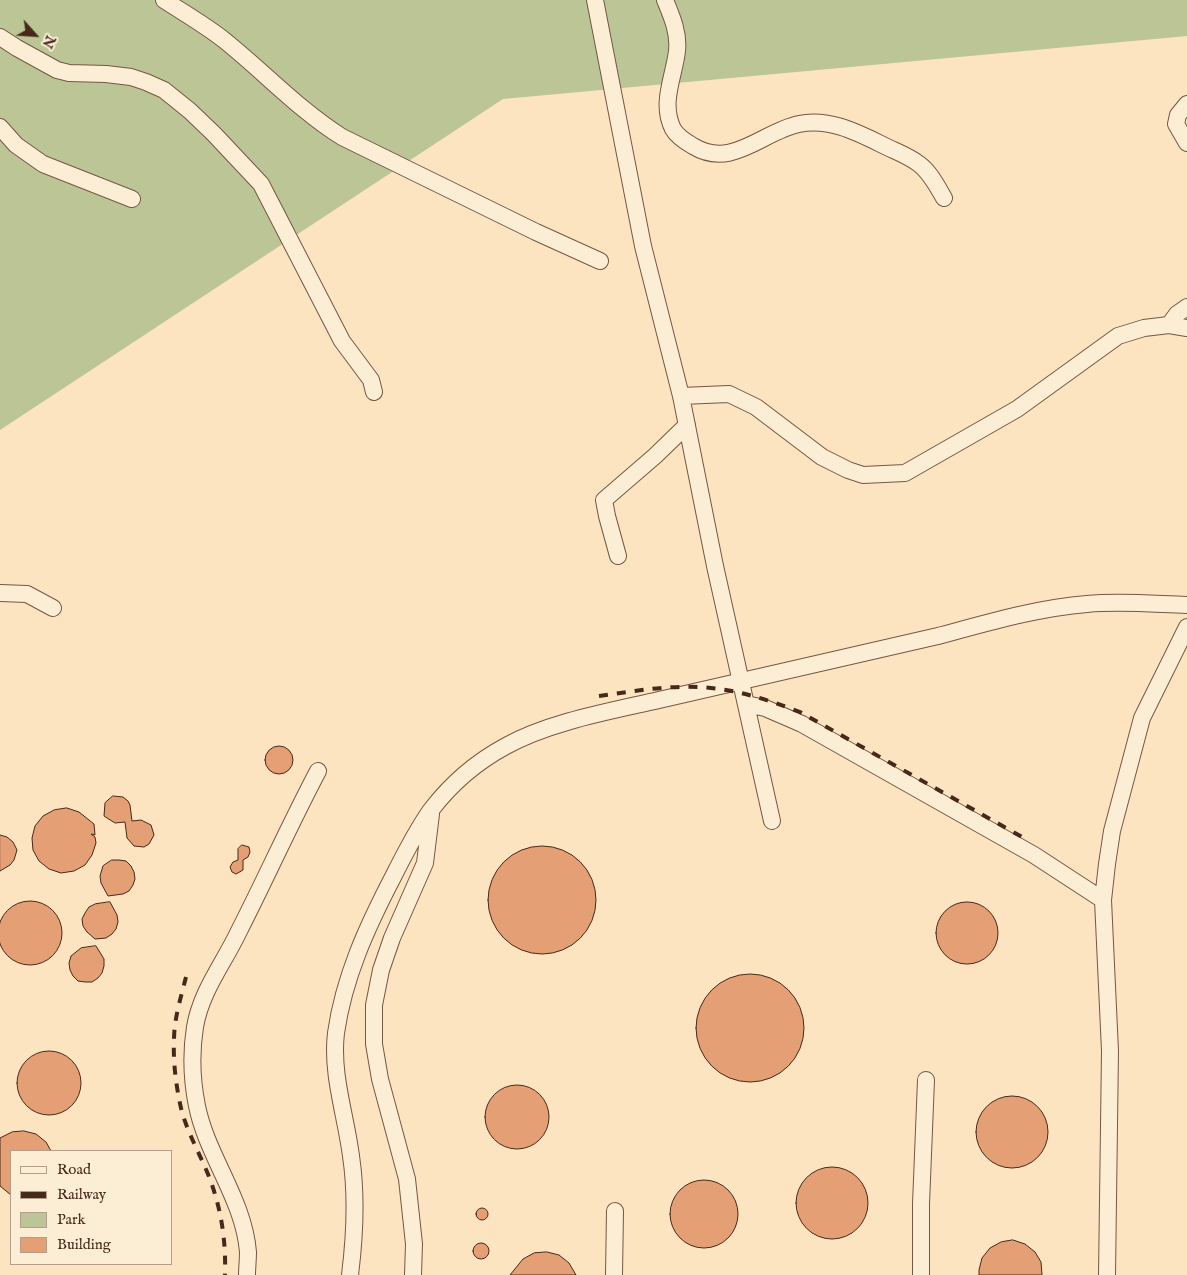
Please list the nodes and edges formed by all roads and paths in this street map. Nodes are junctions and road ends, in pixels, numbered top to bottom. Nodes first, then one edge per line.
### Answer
1 (164, 0) edge
2 (595, 0) edge
3 (665, 0) edge
4 (0, 37) edge
5 (1187, 104) edge
6 (0, 127) edge
7 (1187, 142) edge
8 (944, 198) dead end
9 (132, 199) dead end
10 (600, 261) dead end
11 (1187, 307) edge
12 (1170, 325) junction
13 (1187, 328) edge
14 (374, 392) dead end
15 (680, 396) junction
16 (686, 425) junction
17 (618, 556) dead end
18 (0, 593) edge
19 (1187, 604) edge
20 (53, 608) dead end
21 (1187, 627) edge
22 (741, 680) junction
23 (746, 704) junction
24 (318, 771) dead end
25 (432, 810) junction
26 (772, 822) dead end
27 (1103, 900) junction
28 (926, 1080) dead end
29 (615, 1211) dead end
30 (247, 1275) edge
31 (350, 1275) edge
32 (413, 1275) edge
33 (614, 1275) edge
34 (921, 1275) edge
35 (1107, 1275) edge

1 - 10 street
2 - 15 street
3 - 8 street
4 - 14 street
5 - 7 street
6 - 9 street
11 - 12 street
12 - 13 street
12 - 15 street
15 - 16 street
16 - 17 street
16 - 22 street
18 - 20 street
19 - 22 street
21 - 27 street
22 - 23 street
22 - 25 street
23 - 26 street
23 - 27 street
24 - 30 street
25 - 31 street
25 - 32 street
27 - 35 street
28 - 34 street
29 - 33 street

